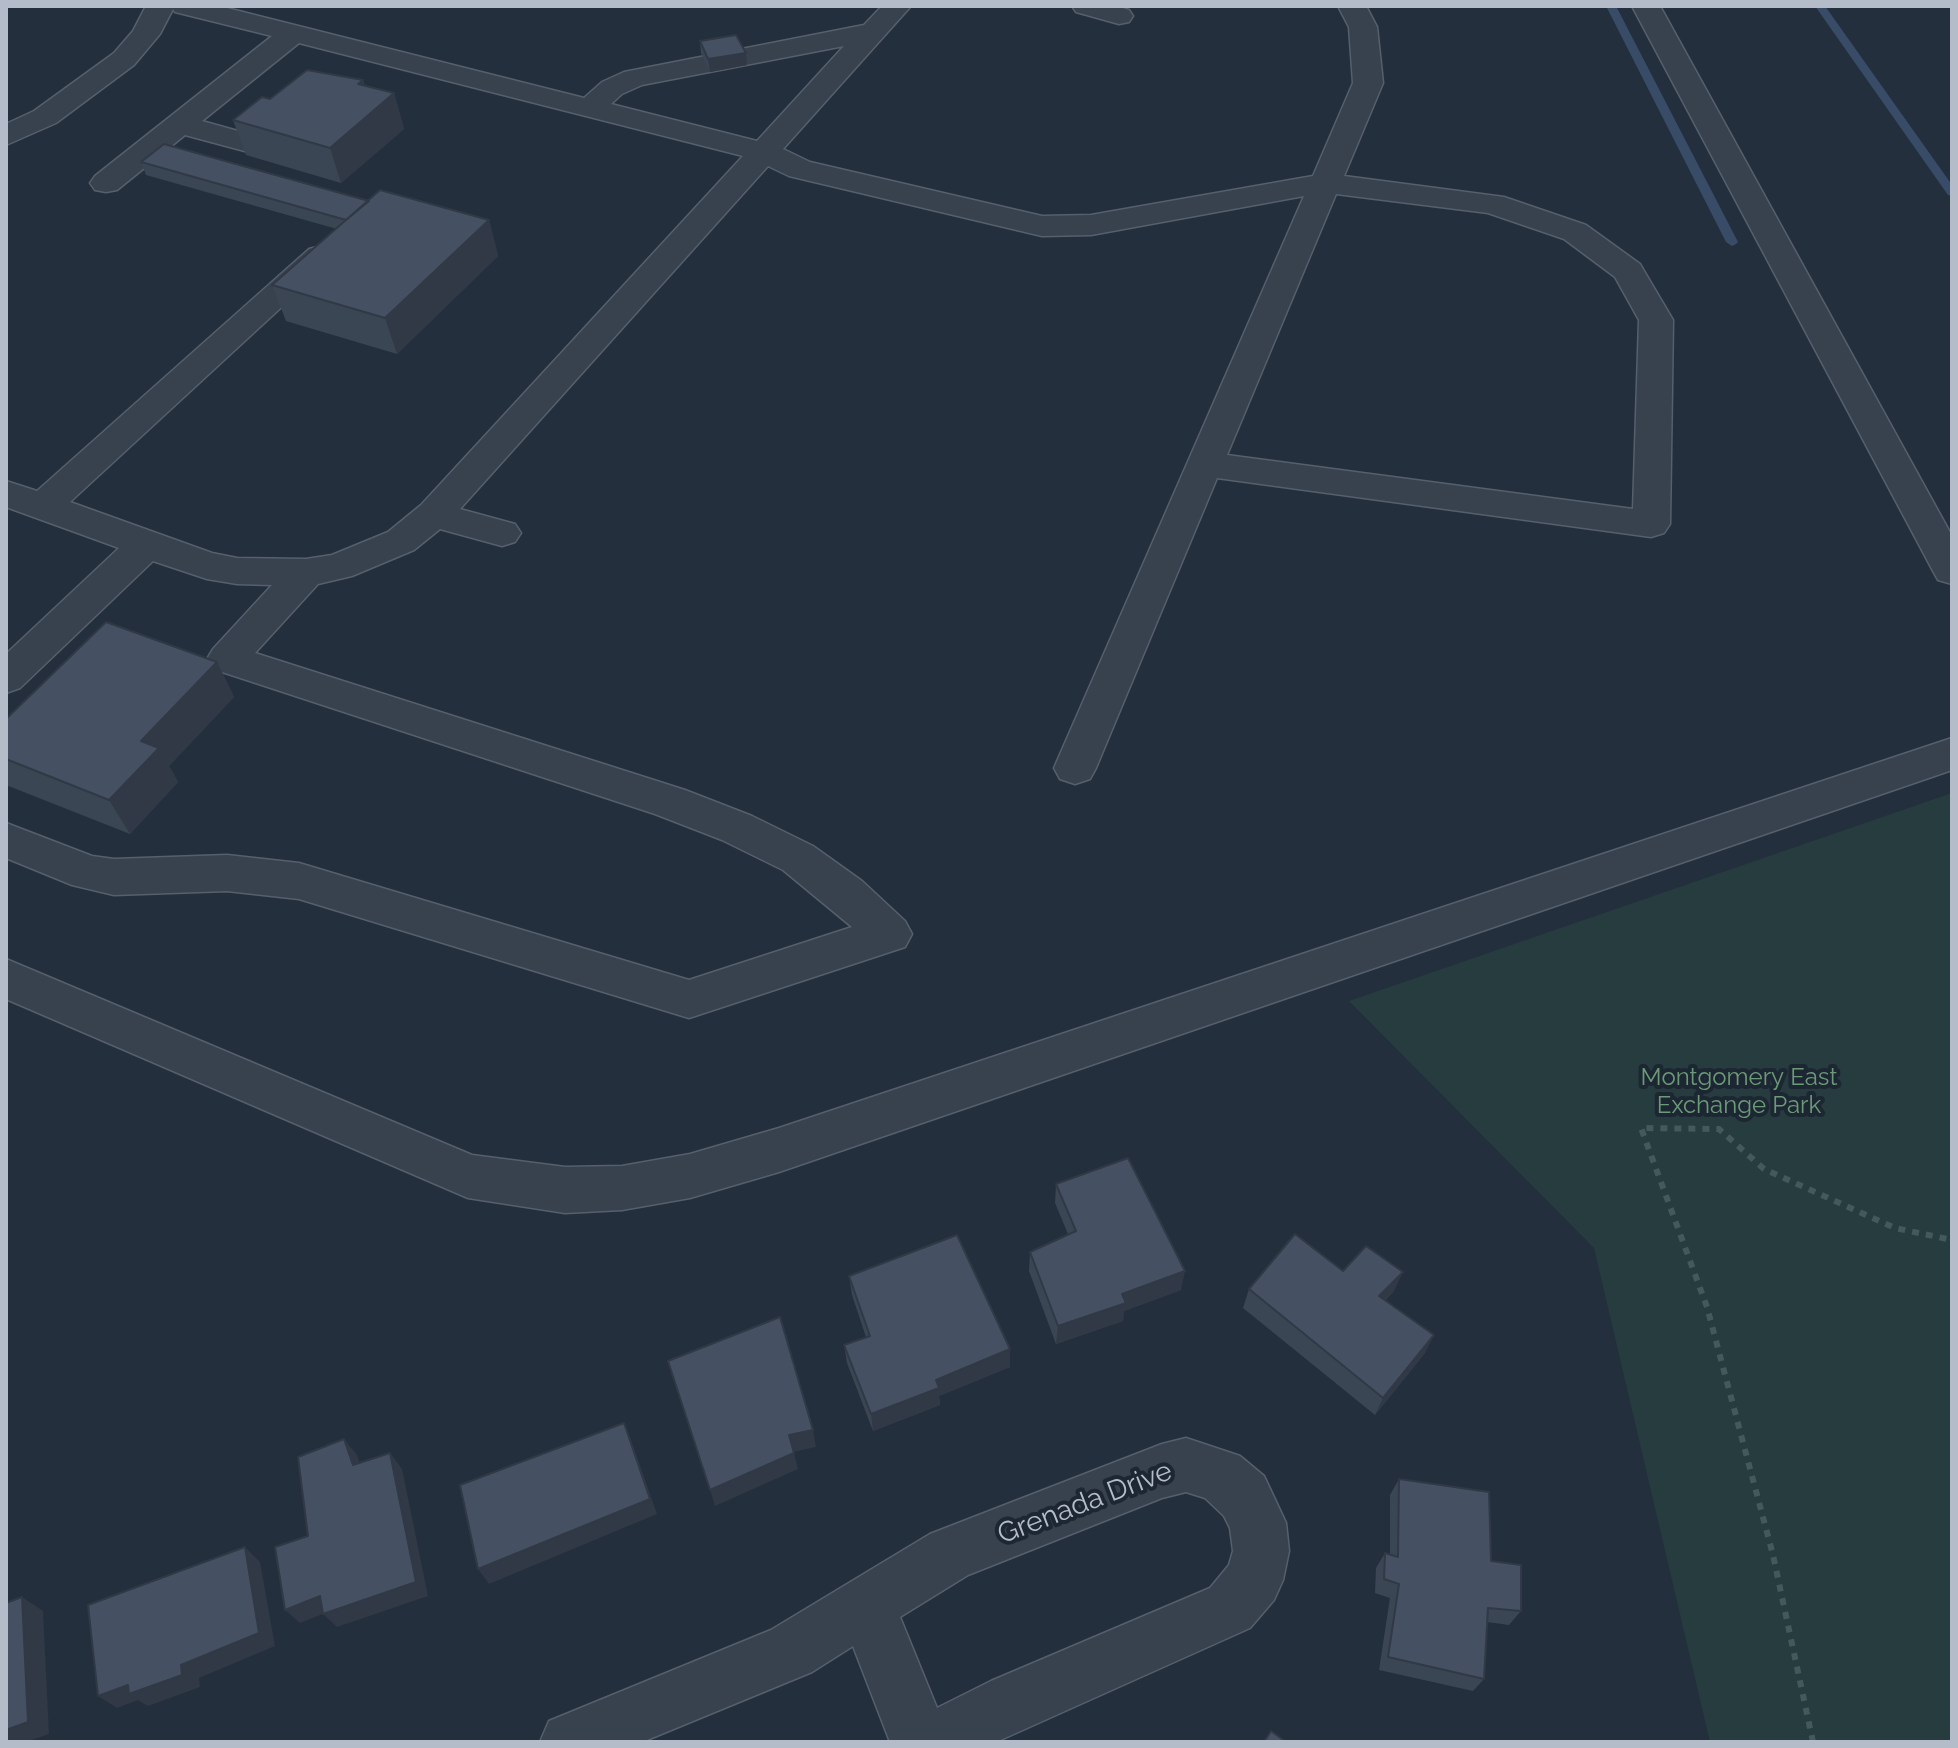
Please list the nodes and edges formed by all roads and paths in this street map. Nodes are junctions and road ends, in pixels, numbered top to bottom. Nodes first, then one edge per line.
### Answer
1 (160, 6) edge
2 (185, 6) edge
3 (897, 6) edge
4 (1086, 6) edge
5 (1352, 6) edge
6 (1646, 6) edge
7 (1119, 16) dead end
8 (874, 32) junction
9 (294, 33) junction
10 (590, 108) junction
11 (180, 124) junction
12 (6, 136) edge
13 (252, 144) edge
14 (764, 152) junction
15 (106, 183) dead end
16 (1325, 183) junction
17 (331, 246) edge
18 (1205, 464) junction
19 (6, 493) edge
20 (43, 506) junction
21 (434, 514) junction
22 (502, 533) dead end
23 (147, 544) junction
24 (1952, 571) edge
25 (306, 572) junction
26 (6, 678) edge
27 (1952, 754) edge
28 (1075, 768) dead end
29 (6, 840) edge
30 (6, 978) edge
31 (1952, 1240) edge
32 (866, 1604) junction
33 (570, 1742) edge
34 (920, 1742) edge
35 (933, 1742) edge
36 (1813, 1742) edge

1 - 12 street
2 - 9 street
3 - 8 street
4 - 7 street
5 - 16 street
6 - 24 street
8 - 10 street
8 - 14 street
9 - 10 street
9 - 11 street
10 - 14 street
11 - 13 street
11 - 15 street
14 - 16 street
14 - 21 street
16 - 18 street
16 - 18 street
17 - 20 street
18 - 28 street
19 - 20 street
20 - 23 street
21 - 22 street
21 - 25 street
23 - 25 street
23 - 26 street
25 - 29 street
27 - 30 street
31 - 36 path
32 - 33 street, Grenada Drive
32 - 34 street
32 - 35 street, Grenada Drive

